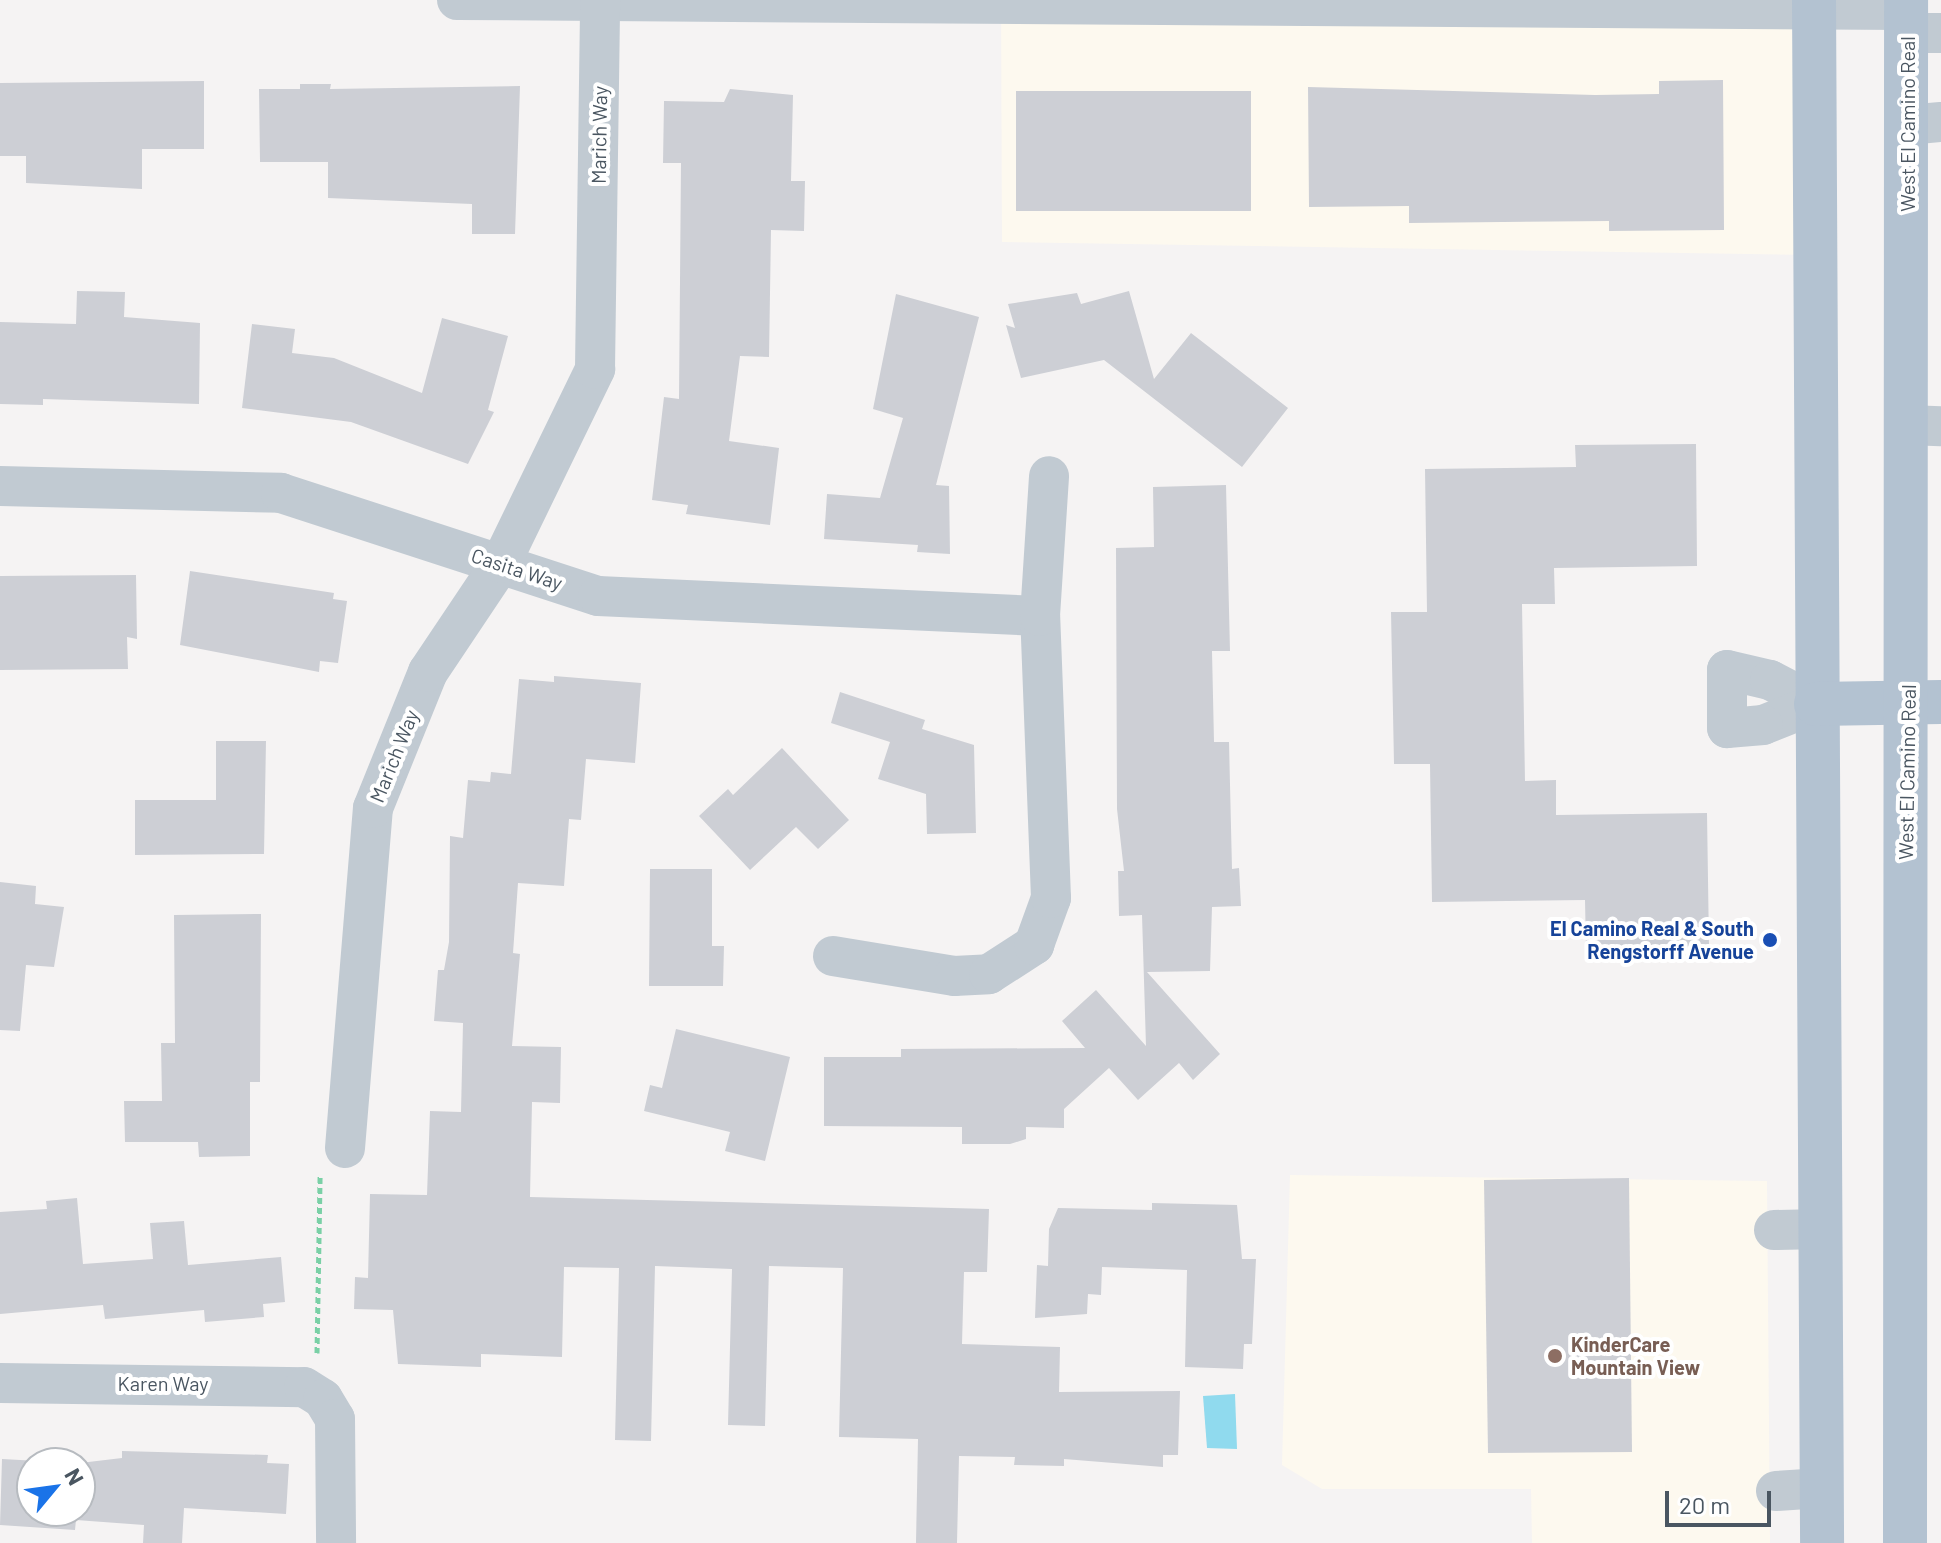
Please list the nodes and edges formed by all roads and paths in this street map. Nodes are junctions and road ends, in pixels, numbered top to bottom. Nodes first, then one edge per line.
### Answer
1 (457, 0) edge
2 (600, 1) edge
3 (1114, 4) edge
4 (1814, 5) edge
5 (1915, 19) edge
6 (1924, 124) edge
7 (1924, 425) edge
8 (1049, 476) dead end
9 (0, 486) edge
10 (501, 563) junction
11 (1040, 616) junction
12 (1924, 703) edge
13 (1816, 704) junction
14 (833, 956) dead end
15 (345, 1148) joint
16 (1821, 1229) junction
17 (1774, 1230) dead end
18 (0, 1383) edge
19 (323, 1399) junction
20 (1822, 1488) junction
21 (1776, 1491) dead end
22 (336, 1543) edge
23 (1822, 1543) edge
24 (1905, 1543) edge

1 - 2 street
2 - 3 street
2 - 10 street, Marich Way
3 - 4 street
4 - 5 street
4 - 13 main road
5 - 6 main road, West El Camino Real
6 - 7 main road, West El Camino Real
7 - 12 main road, West El Camino Real
8 - 11 street
9 - 10 street, Casita Way
10 - 11 street, Casita Way
10 - 15 street, Marich Way
11 - 14 street
12 - 13 main road
12 - 24 main road, West El Camino Real
13 - 16 main road
15 - 19 path
16 - 17 street
16 - 20 main road
18 - 19 street, Karen Way
19 - 22 street
20 - 21 street
20 - 23 main road

